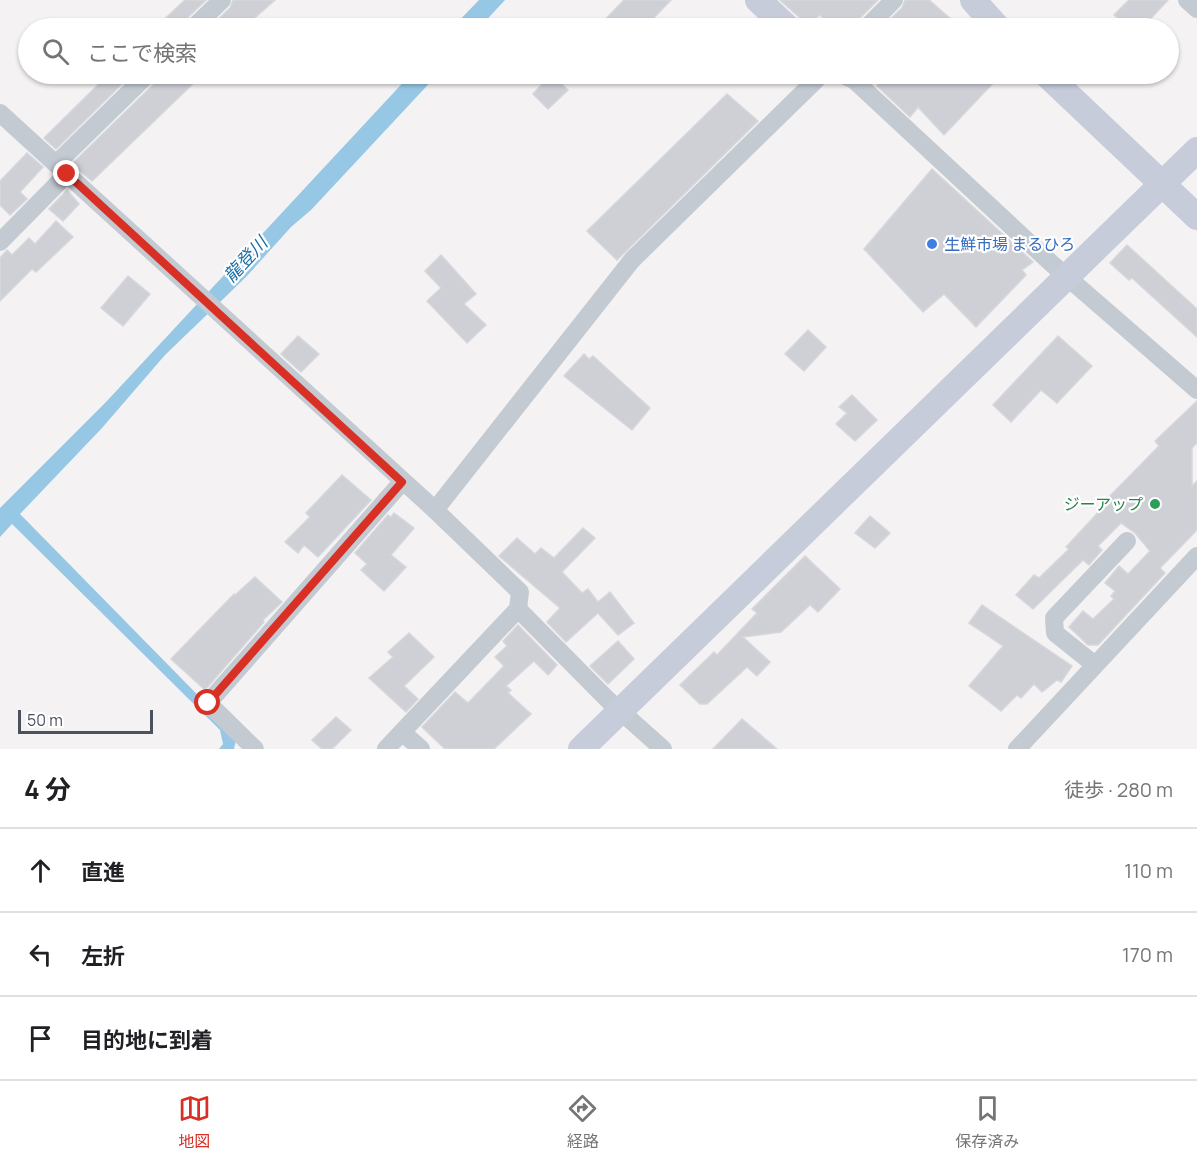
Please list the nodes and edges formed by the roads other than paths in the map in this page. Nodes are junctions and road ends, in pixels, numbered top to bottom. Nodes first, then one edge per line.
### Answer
1 (222, 0) edge
2 (758, 0) edge
3 (894, 0) edge
4 (973, 0) edge
5 (1187, 0) edge
6 (1197, 9) edge
7 (203, 18) edge
8 (777, 18) edge
9 (876, 18) edge
10 (989, 18) edge
11 (139, 84) edge
12 (812, 84) edge
13 (858, 84) edge
14 (1057, 84) edge
15 (0, 112) edge
16 (1197, 150) edge
17 (61, 169) junction
18 (1162, 183) junction
19 (1197, 217) edge
20 (0, 242) edge
21 (1066, 276) junction
22 (1197, 390) edge
23 (402, 482) junction
24 (435, 510) junction
25 (1127, 541) dead end
26 (1197, 556) edge
27 (518, 609) junction
28 (1095, 665) junction
29 (620, 711) junction
30 (402, 732) junction
31 (255, 749) edge
32 (386, 749) edge
33 (421, 749) edge
34 (581, 749) edge
35 (663, 749) edge
36 (1017, 749) edge

1 - 7 street
2 - 8 street
3 - 9 street
4 - 10 street
5 - 6 street
11 - 17 street
12 - 24 street
13 - 21 street
14 - 18 street
15 - 17 street
16 - 18 street
17 - 20 street
17 - 23 street
18 - 19 street
18 - 21 street
21 - 22 street
21 - 29 street
23 - 24 street
23 - 31 street
24 - 27 street
25 - 28 street
26 - 28 street
27 - 29 street
27 - 30 street
28 - 36 street
29 - 34 street
29 - 35 street
30 - 32 street
30 - 33 street

